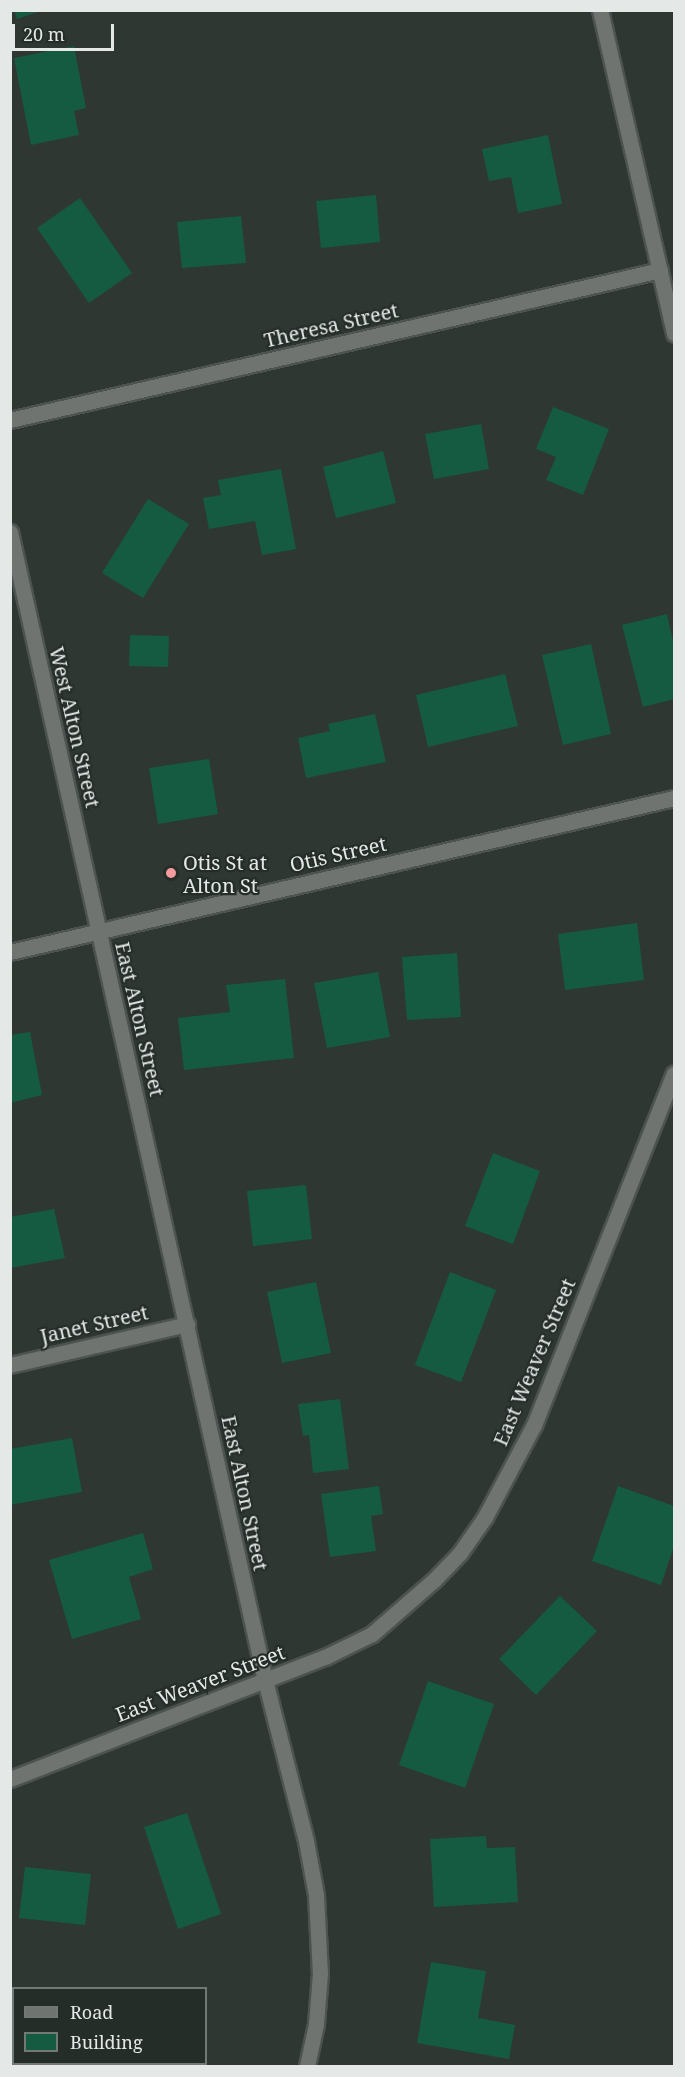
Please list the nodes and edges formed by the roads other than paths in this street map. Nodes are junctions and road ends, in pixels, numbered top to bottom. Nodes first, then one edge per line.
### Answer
1 (600, 10) edge
2 (660, 270) junction
3 (675, 334) edge
4 (10, 420) edge
5 (10, 532) edge
6 (675, 798) edge
7 (99, 931) junction
8 (10, 952) edge
9 (675, 1074) edge
10 (187, 1324) junction
11 (10, 1365) edge
12 (265, 1680) junction
13 (10, 1779) edge
14 (307, 2067) edge

1 - 2 street
2 - 3 street
2 - 4 street, Theresa Street
5 - 7 street, West Alton Street
6 - 7 street, Otis Street
7 - 8 street, Otis Street
7 - 10 street, East Alton Street
9 - 12 street, East Weaver Street
10 - 11 street, Janet Street
10 - 12 street, East Alton Street
12 - 13 street, East Weaver Street
12 - 14 street, East Alton Street

